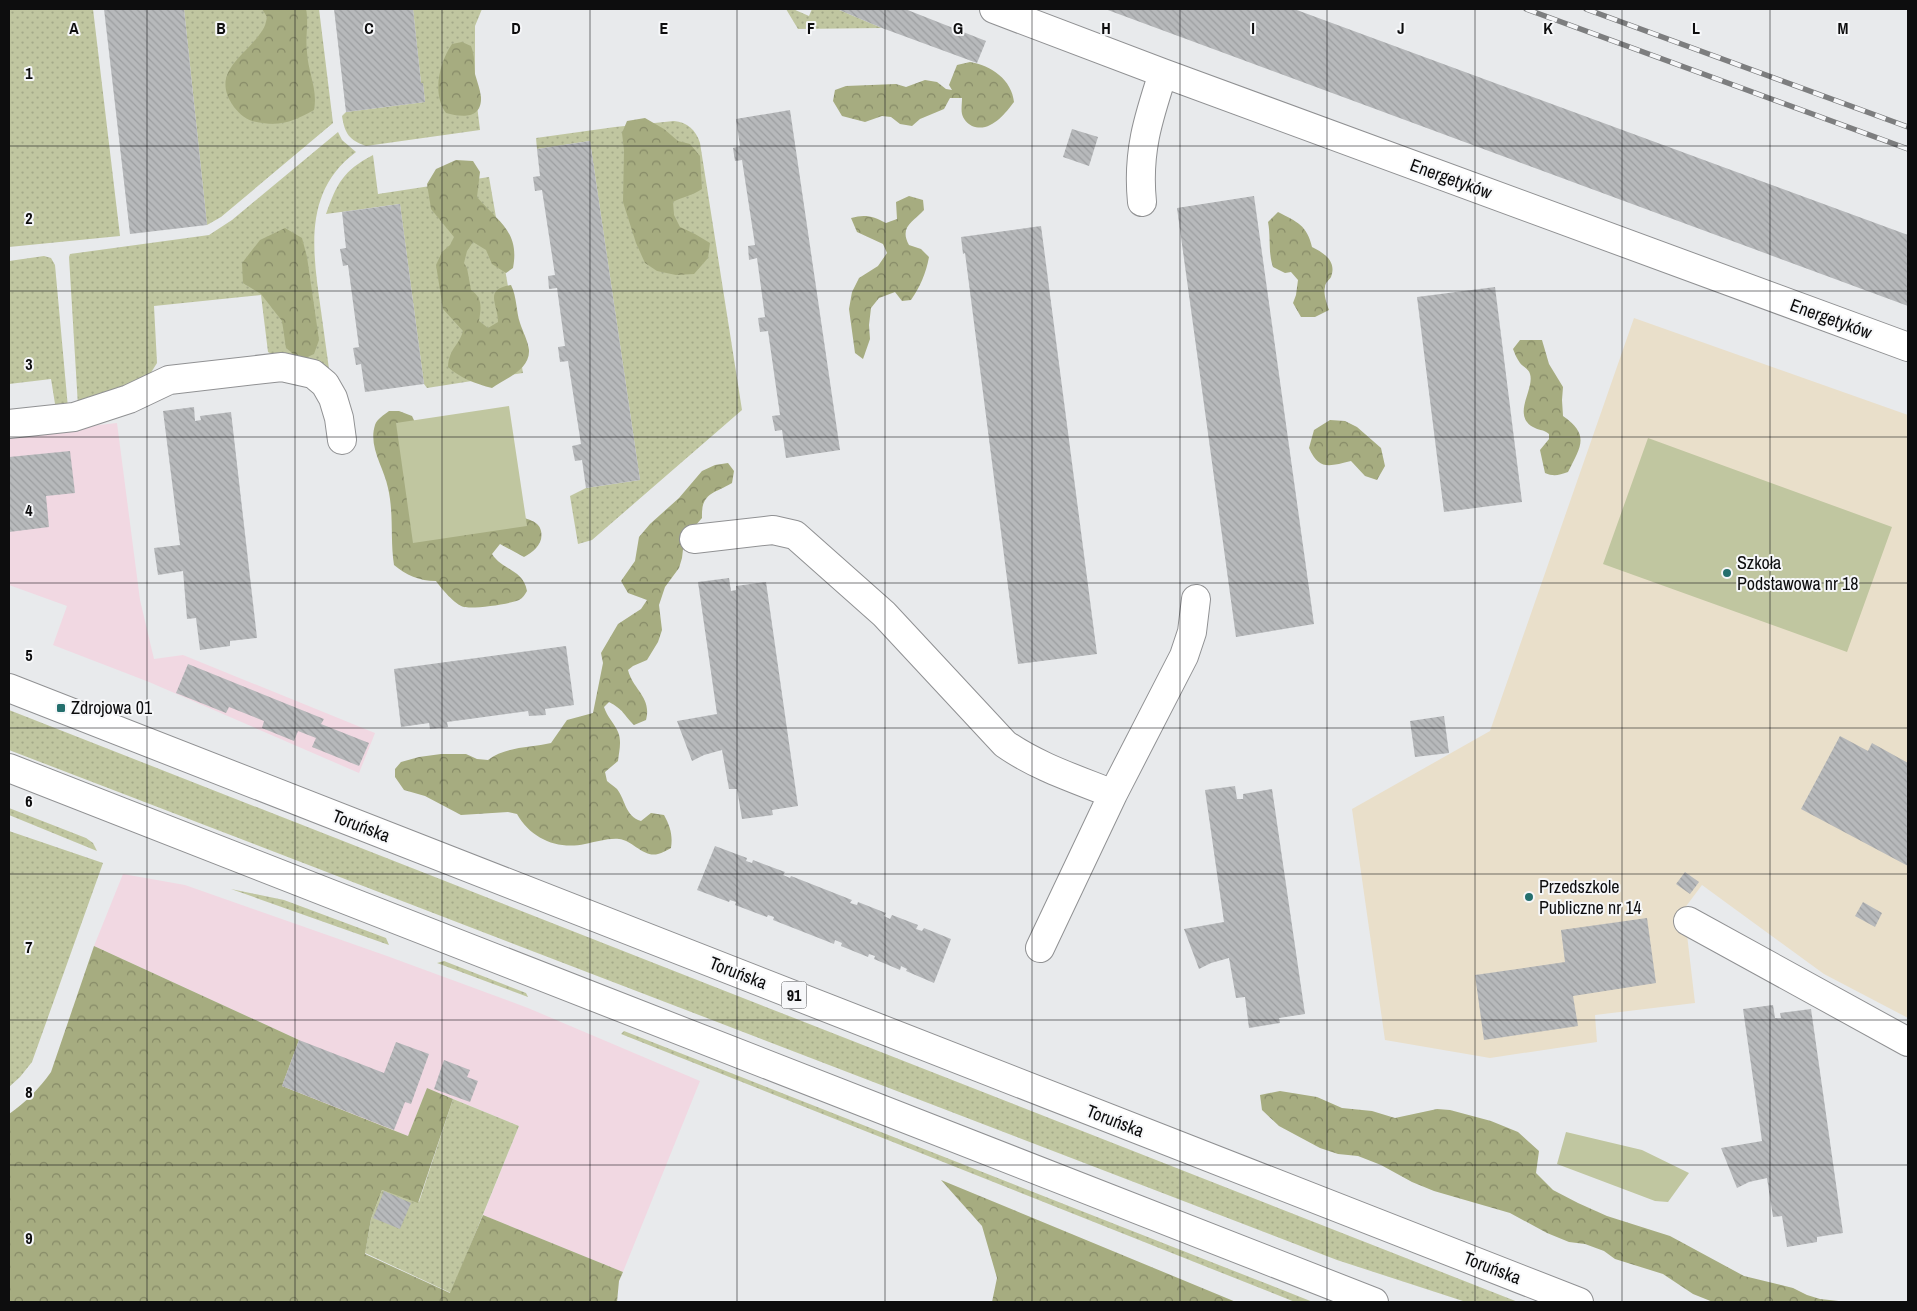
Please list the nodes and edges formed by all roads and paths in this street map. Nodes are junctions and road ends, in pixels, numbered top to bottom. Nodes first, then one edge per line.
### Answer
1 (994, 9) edge
2 (1163, 73) junction
3 (1142, 202) dead end
4 (1908, 348) edge
5 (9, 424) edge
6 (342, 440) dead end
7 (694, 540) dead end
8 (1196, 599) dead end
9 (9, 688) edge
10 (9, 768) edge
11 (1113, 794) junction
12 (1688, 921) dead end
13 (1040, 948) dead end
14 (1908, 1042) edge
15 (1374, 1302) edge
16 (1579, 1302) edge

1 - 2 main road, Energetyków
2 - 3 main road
2 - 4 main road, Energetyków
5 - 6 main road
7 - 11 main road
8 - 11 main road
9 - 16 main road, Toruńska / 91
10 - 15 main road
11 - 13 main road
12 - 14 main road

